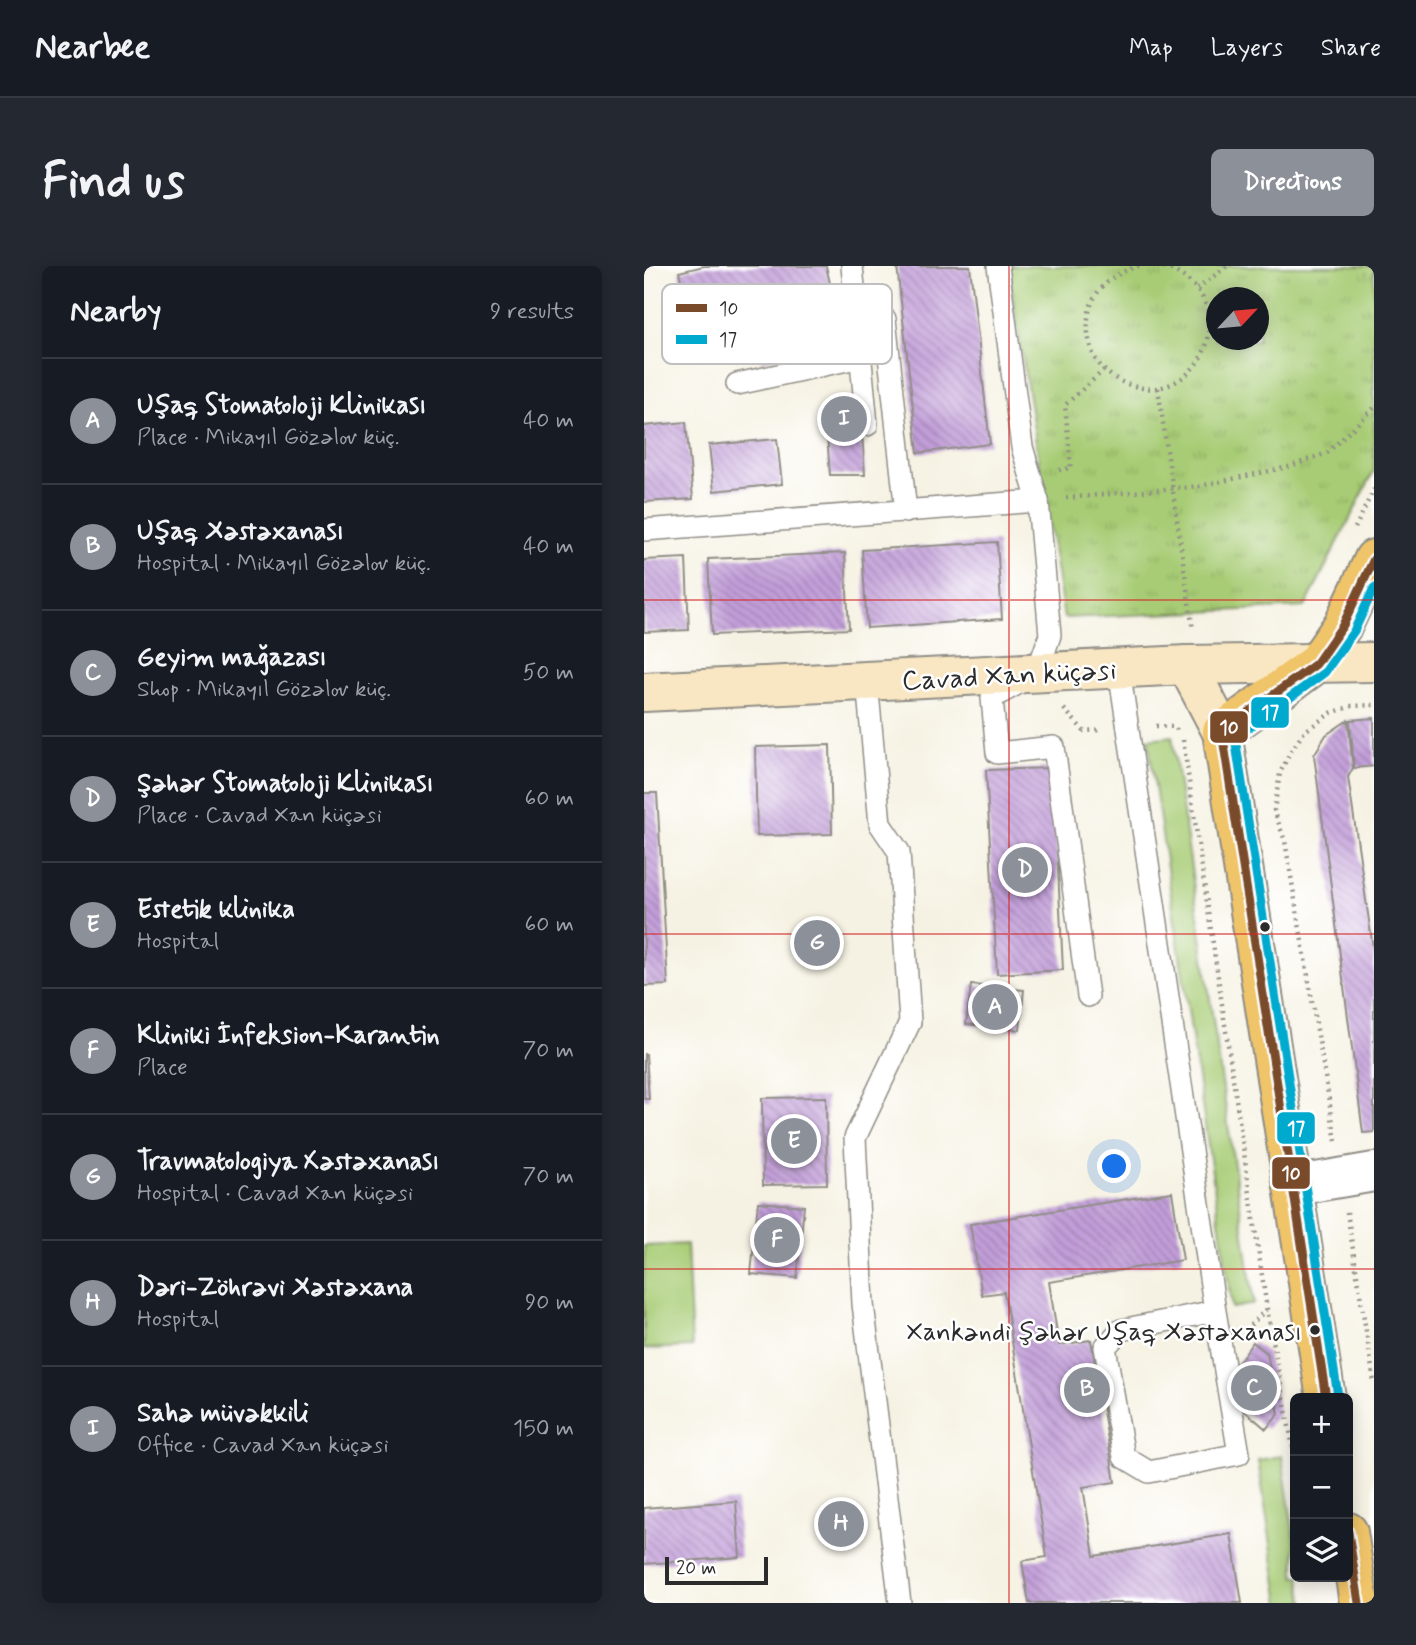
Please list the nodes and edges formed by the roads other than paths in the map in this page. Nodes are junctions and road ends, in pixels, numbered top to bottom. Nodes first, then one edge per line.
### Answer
1 (852, 266) edge
2 (998, 266) edge
3 (854, 284) edge
4 (829, 364) edge
5 (862, 364) edge
6 (890, 364) edge
7 (737, 384) dead end
8 (867, 425) dead end
9 (1038, 501) junction
10 (906, 512) junction
11 (644, 530) edge
12 (1374, 559) edge
13 (1190, 650) junction
14 (1374, 662) edge
15 (1317, 664) junction
16 (1119, 669) junction
17 (1037, 673) junction
18 (867, 681) junction
19 (644, 692) edge
20 (1222, 732) junction
21 (1088, 996) dead end
22 (1358, 1175) edge
23 (1293, 1186) junction
24 (1215, 1311) junction
25 (1325, 1393) edge
26 (1353, 1564) edge
27 (900, 1603) edge
28 (1359, 1603) edge

1 - 3 lane
2 - 9 lane
4 - 7 lane
5 - 8 lane
6 - 10 lane
9 - 10 lane
9 - 17 lane
10 - 11 lane
12 - 15 main road
13 - 15 street, Cavad Xan küçəsi
13 - 16 street, Cavad Xan küçəsi
13 - 20 street
14 - 15 street, Cavad Xan küçəsi
15 - 20 main road
16 - 17 street, Cavad Xan küçəsi
16 - 24 lane
17 - 18 street, Cavad Xan küçəsi
17 - 21 lane
18 - 19 street, Cavad Xan küçəsi
18 - 27 lane
20 - 23 main road
22 - 23 street
23 - 25 main road
24 - 24 lane
26 - 28 main road

